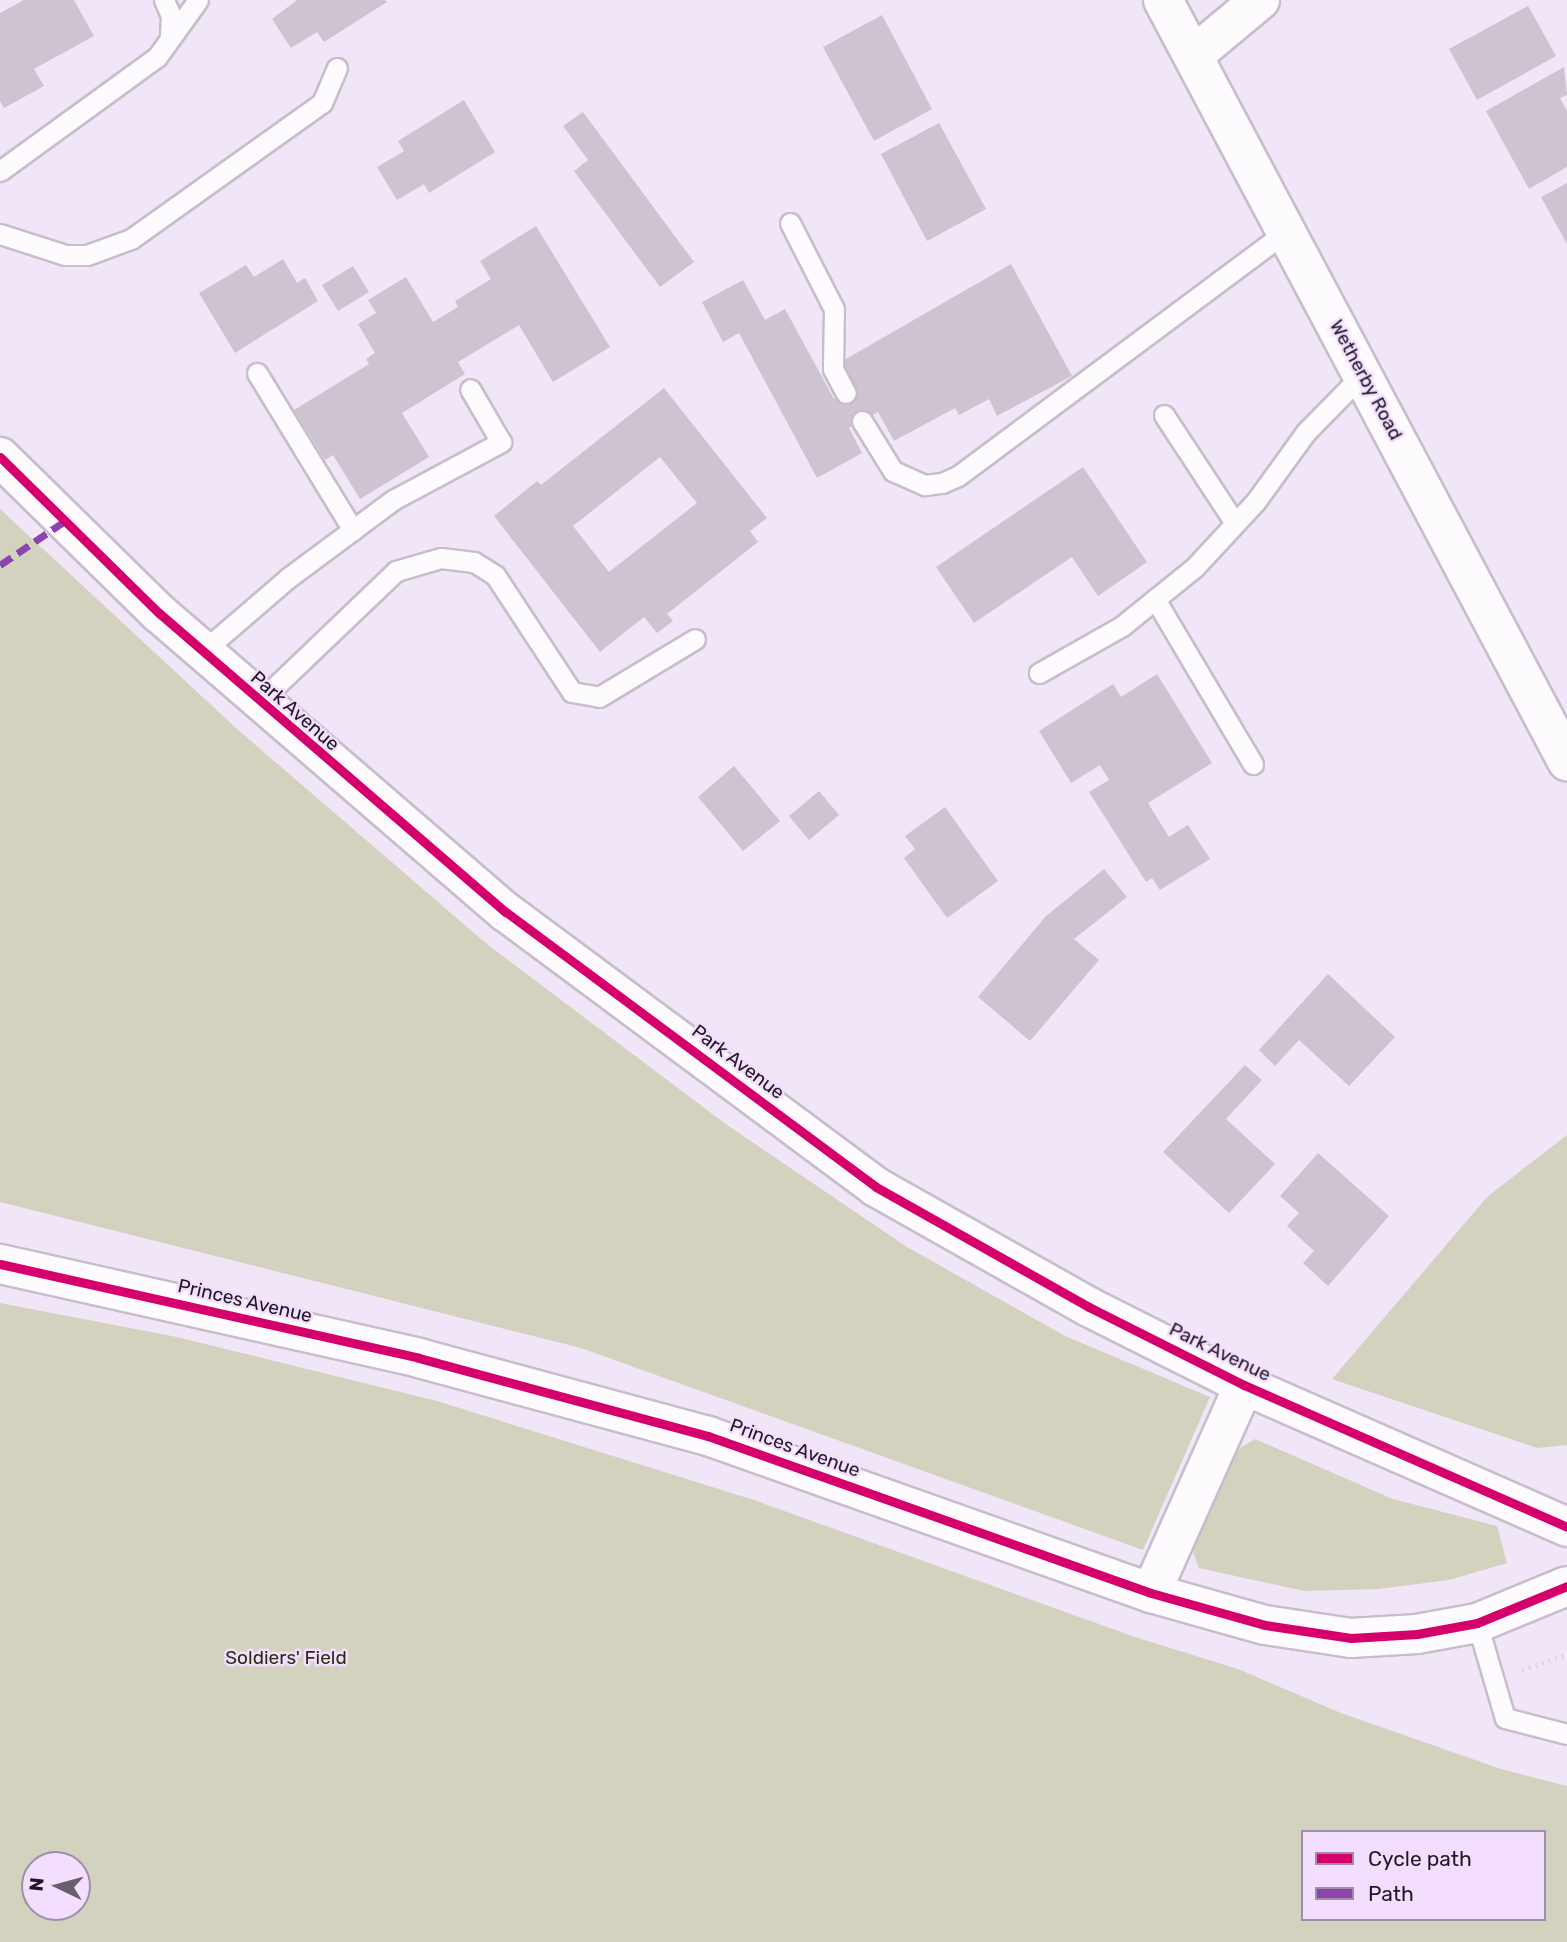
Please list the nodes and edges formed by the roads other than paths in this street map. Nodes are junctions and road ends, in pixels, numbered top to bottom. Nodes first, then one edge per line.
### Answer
1 (164, 0) edge
2 (198, 0) edge
3 (1163, 0) edge
4 (1260, 0) edge
5 (170, 38) junction
6 (1195, 55) junction
7 (337, 68) dead end
8 (0, 171) edge
9 (790, 223) dead end
10 (1287, 231) junction
11 (0, 234) edge
12 (257, 373) dead end
13 (1363, 374) junction
14 (470, 389) dead end
15 (846, 393) dead end
16 (1164, 415) dead end
17 (862, 421) dead end
18 (0, 457) edge
19 (1235, 523) junction
20 (353, 530) junction
21 (1155, 599) junction
22 (695, 639) dead end
23 (202, 652) junction
24 (1039, 673) dead end
25 (259, 702) junction
26 (1567, 761) edge
27 (1253, 764) dead end
28 (0, 1264) edge
29 (1244, 1385) junction
30 (1567, 1527) edge
31 (1567, 1586) edge
32 (1152, 1593) junction
33 (1477, 1623) junction
34 (1567, 1734) edge

1 - 5 lane
2 - 5 lane
3 - 6 street, Wetherby Road
4 - 6 street
5 - 8 lane
6 - 10 street, Wetherby Road
7 - 11 lane
9 - 15 lane
10 - 13 street, Wetherby Road
10 - 17 lane
12 - 20 lane
13 - 19 lane
13 - 26 street, Wetherby Road
14 - 20 lane
16 - 19 lane
18 - 23 street, Park Avenue
19 - 21 lane
20 - 23 lane
21 - 24 lane
21 - 27 lane
22 - 25 lane
23 - 25 street, Park Avenue
25 - 29 street, Park Avenue
28 - 32 street, Princes Avenue
29 - 30 street, Park Avenue
29 - 32 street, Park Avenue
31 - 33 street, Princes Avenue
32 - 33 street, Princes Avenue
33 - 34 lane

